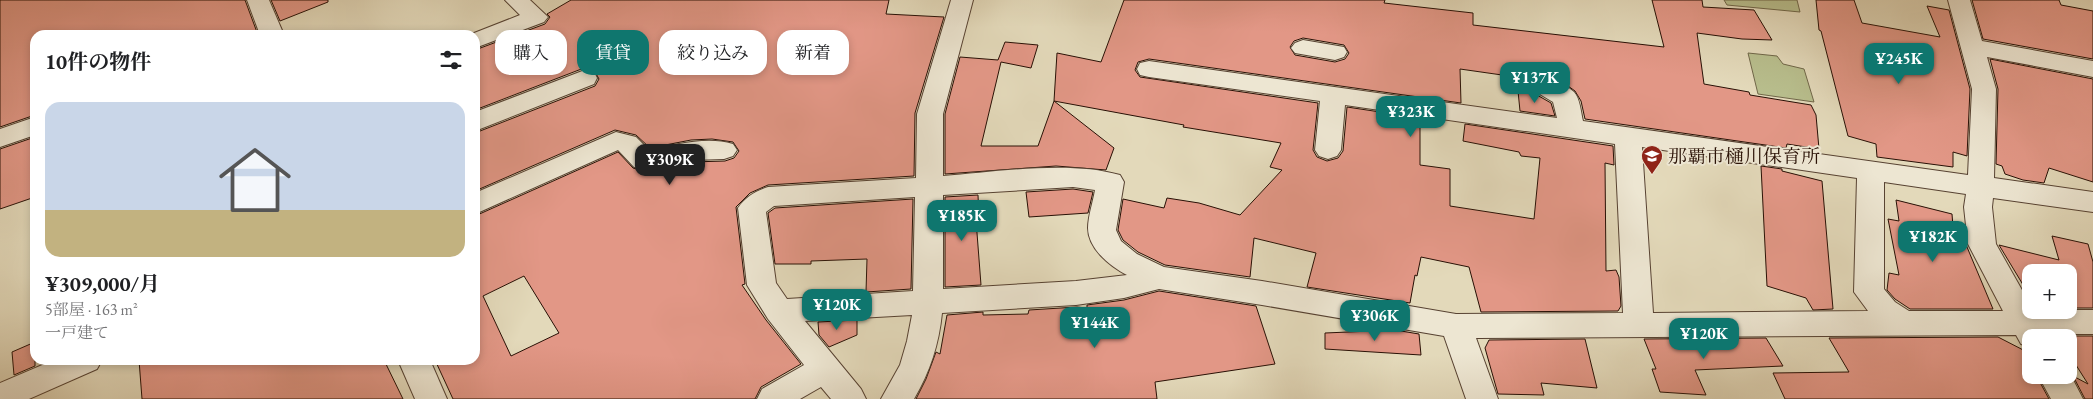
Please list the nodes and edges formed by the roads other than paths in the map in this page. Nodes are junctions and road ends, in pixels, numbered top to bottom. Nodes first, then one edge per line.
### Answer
1 (258, 0) edge
2 (516, 0) edge
3 (962, 0) edge
4 (1960, 0) edge
5 (270, 30) edge
6 (480, 39) edge
7 (1973, 47) junction
8 (1303, 48) dead end
9 (1335, 52) dead end
10 (1149, 69) dead end
11 (2093, 69) edge
12 (585, 78) dead end
13 (1520, 82) dead end
14 (1333, 95) junction
15 (480, 120) edge
16 (30, 128) edge
17 (1572, 130) junction
18 (0, 138) edge
19 (1628, 138) junction
20 (724, 150) dead end
21 (1328, 150) dead end
22 (1871, 170) junction
23 (1980, 185) junction
24 (928, 187) junction
25 (480, 202) edge
26 (2093, 202) edge
27 (1159, 278) junction
28 (928, 303) junction
29 (779, 311) junction
30 (1902, 322) junction
31 (2093, 322) edge
32 (1639, 325) junction
33 (1456, 326) junction
34 (2028, 329) edge
35 (2037, 329) edge
36 (2022, 330) edge
37 (74, 365) edge
38 (416, 365) edge
39 (826, 368) junction
40 (2059, 384) edge
41 (0, 396) edge
42 (431, 399) edge
43 (773, 399) edge
44 (850, 399) edge
45 (897, 399) edge
46 (1482, 399) edge
47 (2067, 399) edge

1 - 5 street
2 - 6 street
3 - 24 street
4 - 7 street
7 - 11 street
7 - 23 street
8 - 9 street
10 - 14 street
12 - 15 street
13 - 17 street
14 - 17 street
14 - 21 street
16 - 18 street
17 - 19 street
19 - 22 street
19 - 32 street
20 - 25 street
22 - 23 street
22 - 30 street
23 - 26 street
23 - 34 street
24 - 27 street
24 - 28 street
24 - 29 street
27 - 28 street
27 - 33 street
28 - 29 street
28 - 45 street
29 - 39 street
30 - 32 street
30 - 36 street
31 - 35 street
32 - 33 street
33 - 46 street
37 - 41 street
38 - 42 street
39 - 43 street
39 - 44 street
40 - 47 street

